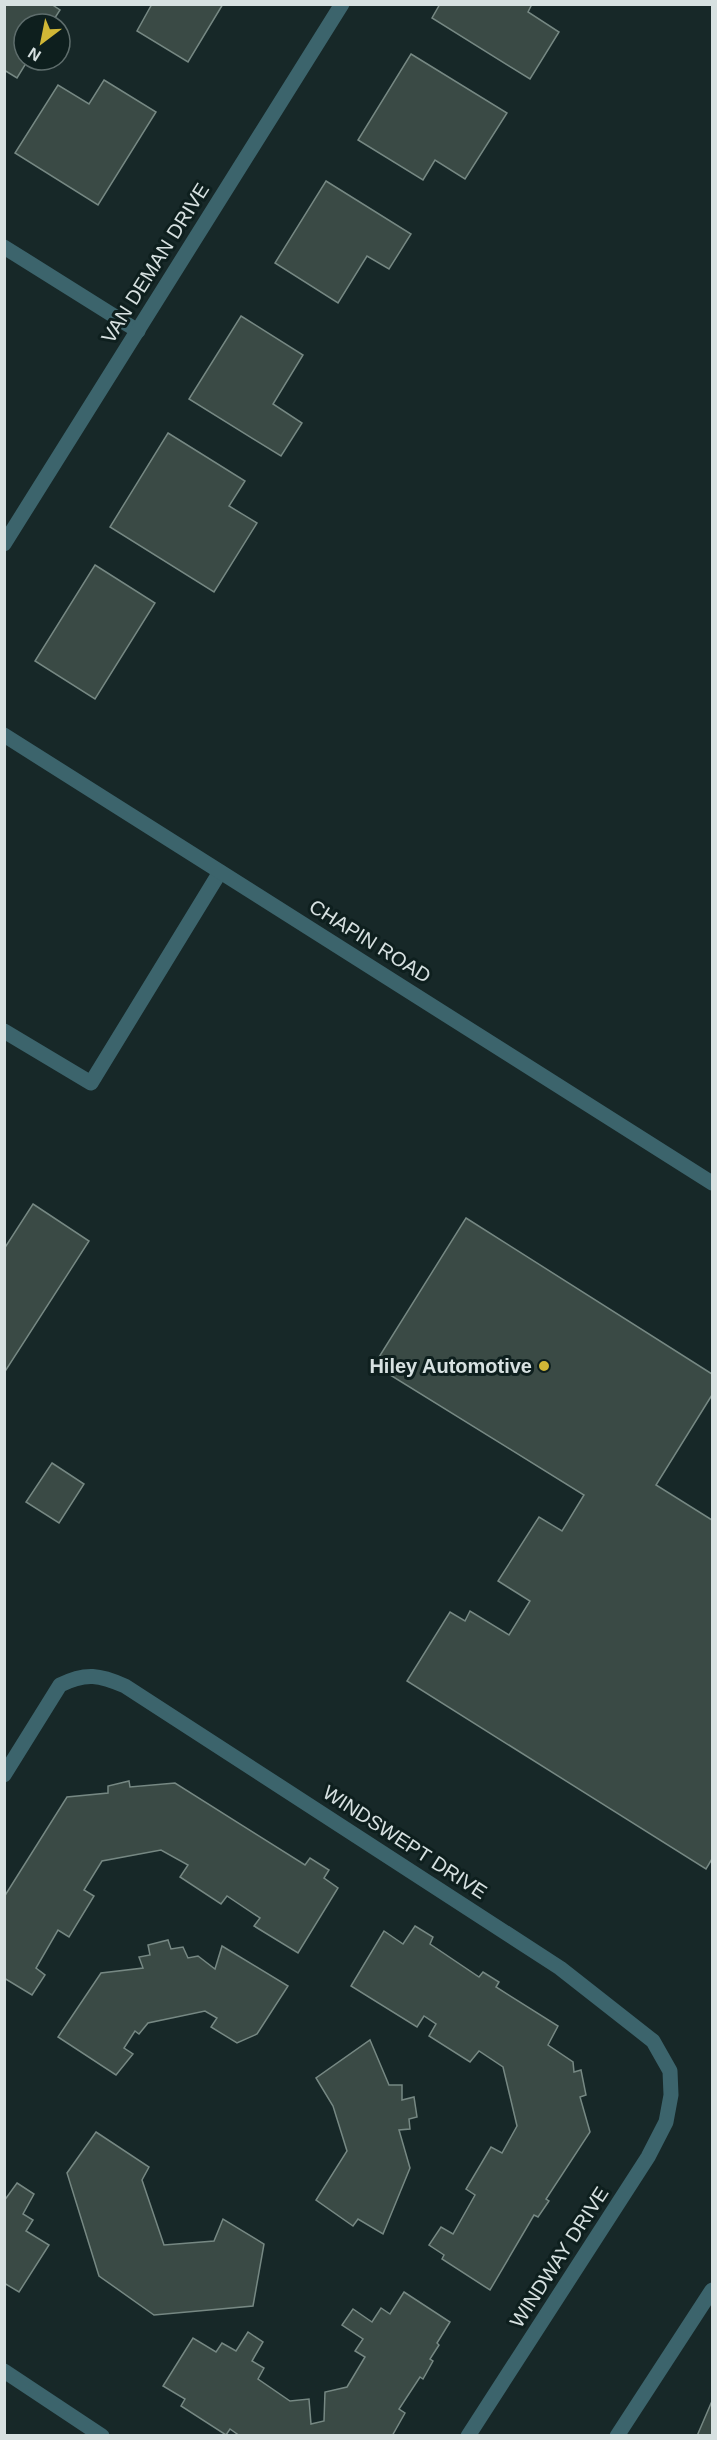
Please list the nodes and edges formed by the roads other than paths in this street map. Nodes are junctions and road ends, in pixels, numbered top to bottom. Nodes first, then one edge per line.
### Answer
1 (342, 4) edge
2 (4, 247) edge
3 (138, 331) junction
4 (4, 544) edge
5 (4, 735) edge
6 (220, 872) junction
7 (4, 1031) edge
8 (712, 1183) edge
9 (4, 1775) edge
10 (671, 2095) joint
11 (712, 2290) edge
12 (4, 2372) edge
13 (102, 2436) edge
14 (468, 2436) edge
15 (617, 2436) edge

1 - 3 street, VAN DEMAN DRIVE
2 - 3 street
3 - 4 street, VAN DEMAN DRIVE
5 - 6 street, CHAPIN ROAD
6 - 7 street
6 - 8 street, CHAPIN ROAD
9 - 10 street, WINDSWEPT DRIVE
10 - 14 street, WINDWAY DRIVE
11 - 15 street
12 - 13 street

